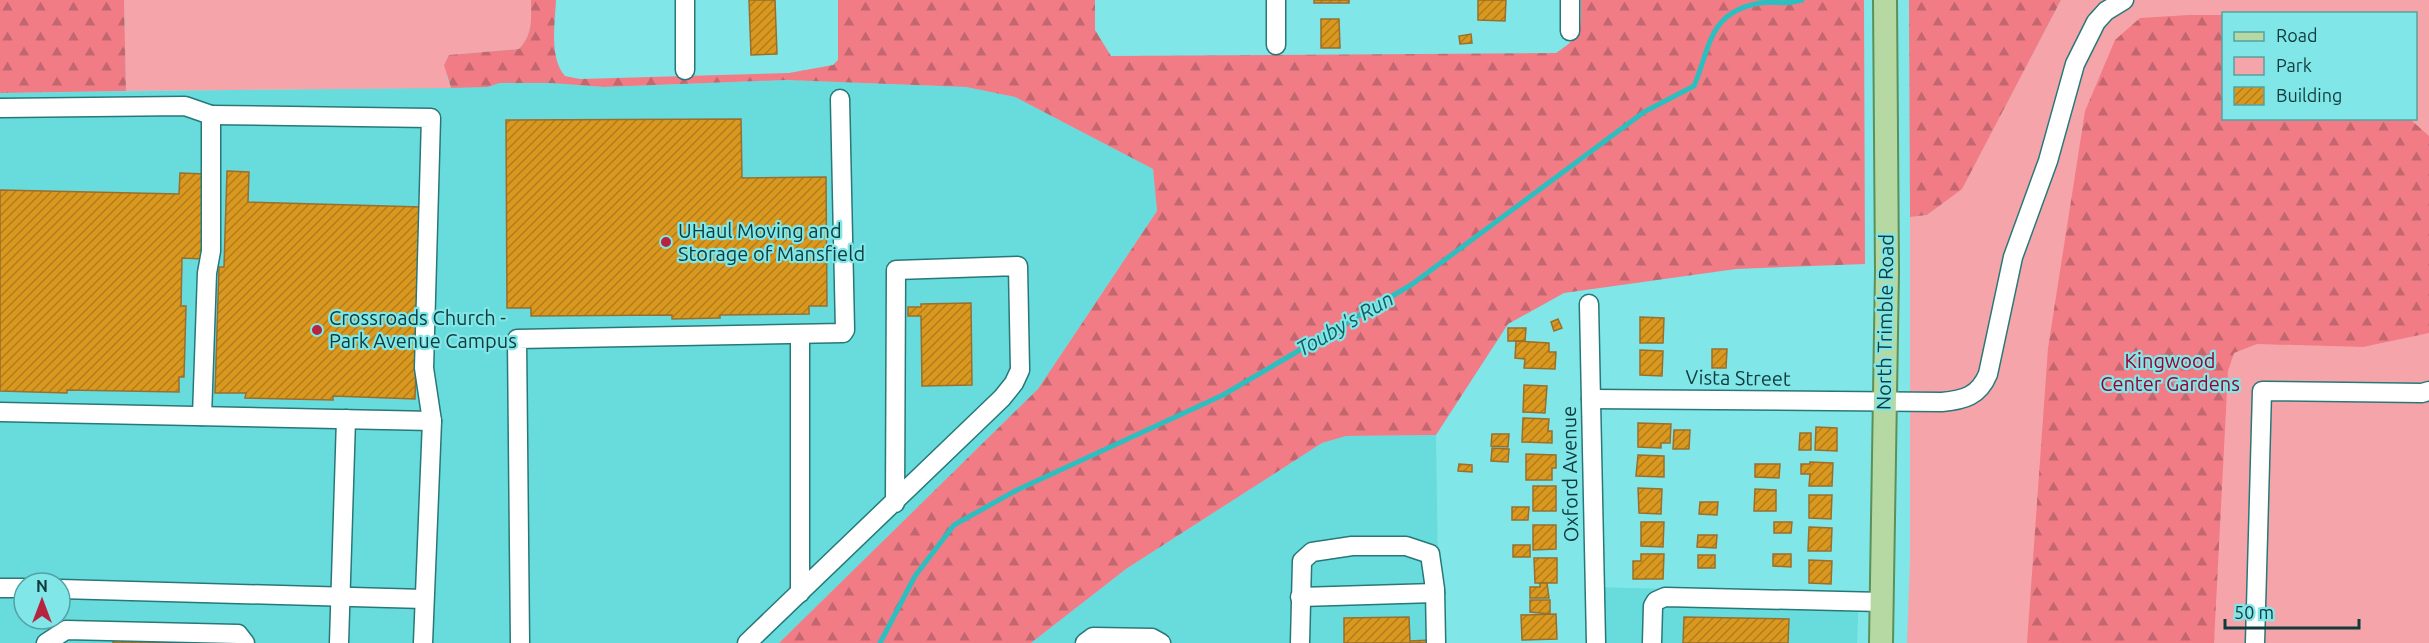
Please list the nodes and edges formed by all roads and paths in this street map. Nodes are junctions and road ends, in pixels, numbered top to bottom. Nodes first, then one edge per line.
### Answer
1 (685, 0) edge
2 (1276, 0) edge
3 (1570, 0) edge
4 (1885, 0) edge
5 (2124, 0) edge
6 (1570, 31) dead end
7 (1276, 45) dead end
8 (685, 70) dead end
9 (840, 99) dead end
10 (0, 108) edge
11 (211, 115) junction
12 (1588, 304) dead end
13 (800, 335) junction
14 (2427, 393) edge
15 (1591, 399) junction
16 (1885, 403) junction
17 (0, 412) edge
18 (202, 416) junction
19 (346, 419) junction
20 (432, 421) junction
21 (895, 503) junction
22 (72, 590) edge
23 (800, 593) junction
24 (1435, 593) junction
25 (1300, 597) junction
26 (339, 598) junction
27 (424, 599) junction
28 (1881, 602) junction
29 (46, 643) edge
30 (245, 643) edge
31 (339, 643) edge
32 (423, 643) edge
33 (520, 643) edge
34 (747, 643) edge
35 (1085, 643) edge
36 (1161, 643) edge
37 (1300, 643) edge
38 (1436, 643) edge
39 (1596, 643) edge
40 (1652, 643) edge
41 (1881, 643) edge
42 (2255, 643) edge

1 - 8 street
2 - 7 street
3 - 6 street
4 - 16 main road, North Trimble Road
5 - 16 street, Vista Street
9 - 13 street
10 - 11 street
11 - 18 street
11 - 20 street
12 - 15 street, Oxford Avenue
13 - 23 street
13 - 33 street
14 - 42 street
15 - 16 street, Vista Street
15 - 39 street, Oxford Avenue
16 - 28 main road, North Trimble Road
17 - 18 street
18 - 19 street
19 - 20 street
19 - 26 street
20 - 27 street
21 - 21 street
21 - 23 street
22 - 26 street
23 - 34 street
24 - 25 street
24 - 25 street
24 - 38 street
25 - 37 street
26 - 27 street
26 - 31 street
27 - 32 street
28 - 40 street
28 - 41 main road, North Trimble Road
29 - 30 street
35 - 36 street

